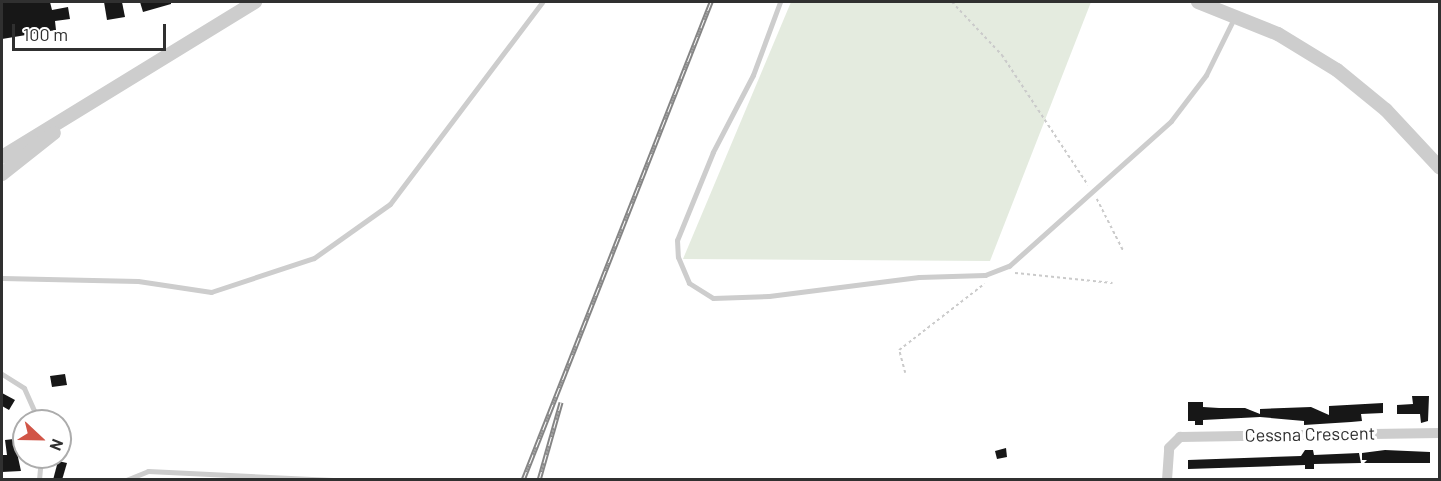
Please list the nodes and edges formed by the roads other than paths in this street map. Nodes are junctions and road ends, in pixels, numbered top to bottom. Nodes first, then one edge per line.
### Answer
1 (255, 2) edge
2 (542, 2) edge
3 (780, 2) edge
4 (1198, 2) edge
5 (1210, 4) edge
6 (1235, 16) junction
7 (71, 117) junction
8 (2, 157) edge
9 (1440, 168) edge
10 (2, 174) edge
11 (2, 278) edge
12 (2, 374) edge
13 (34, 409) edge
14 (1440, 433) edge
15 (126, 480) edge
16 (333, 480) edge
17 (1167, 480) edge

1 - 7 street
2 - 11 lane
3 - 6 lane
4 - 5 street
5 - 6 street
6 - 9 street
7 - 8 street
7 - 10 street
12 - 13 lane
14 - 17 street, Cessna Crescent
15 - 16 lane

